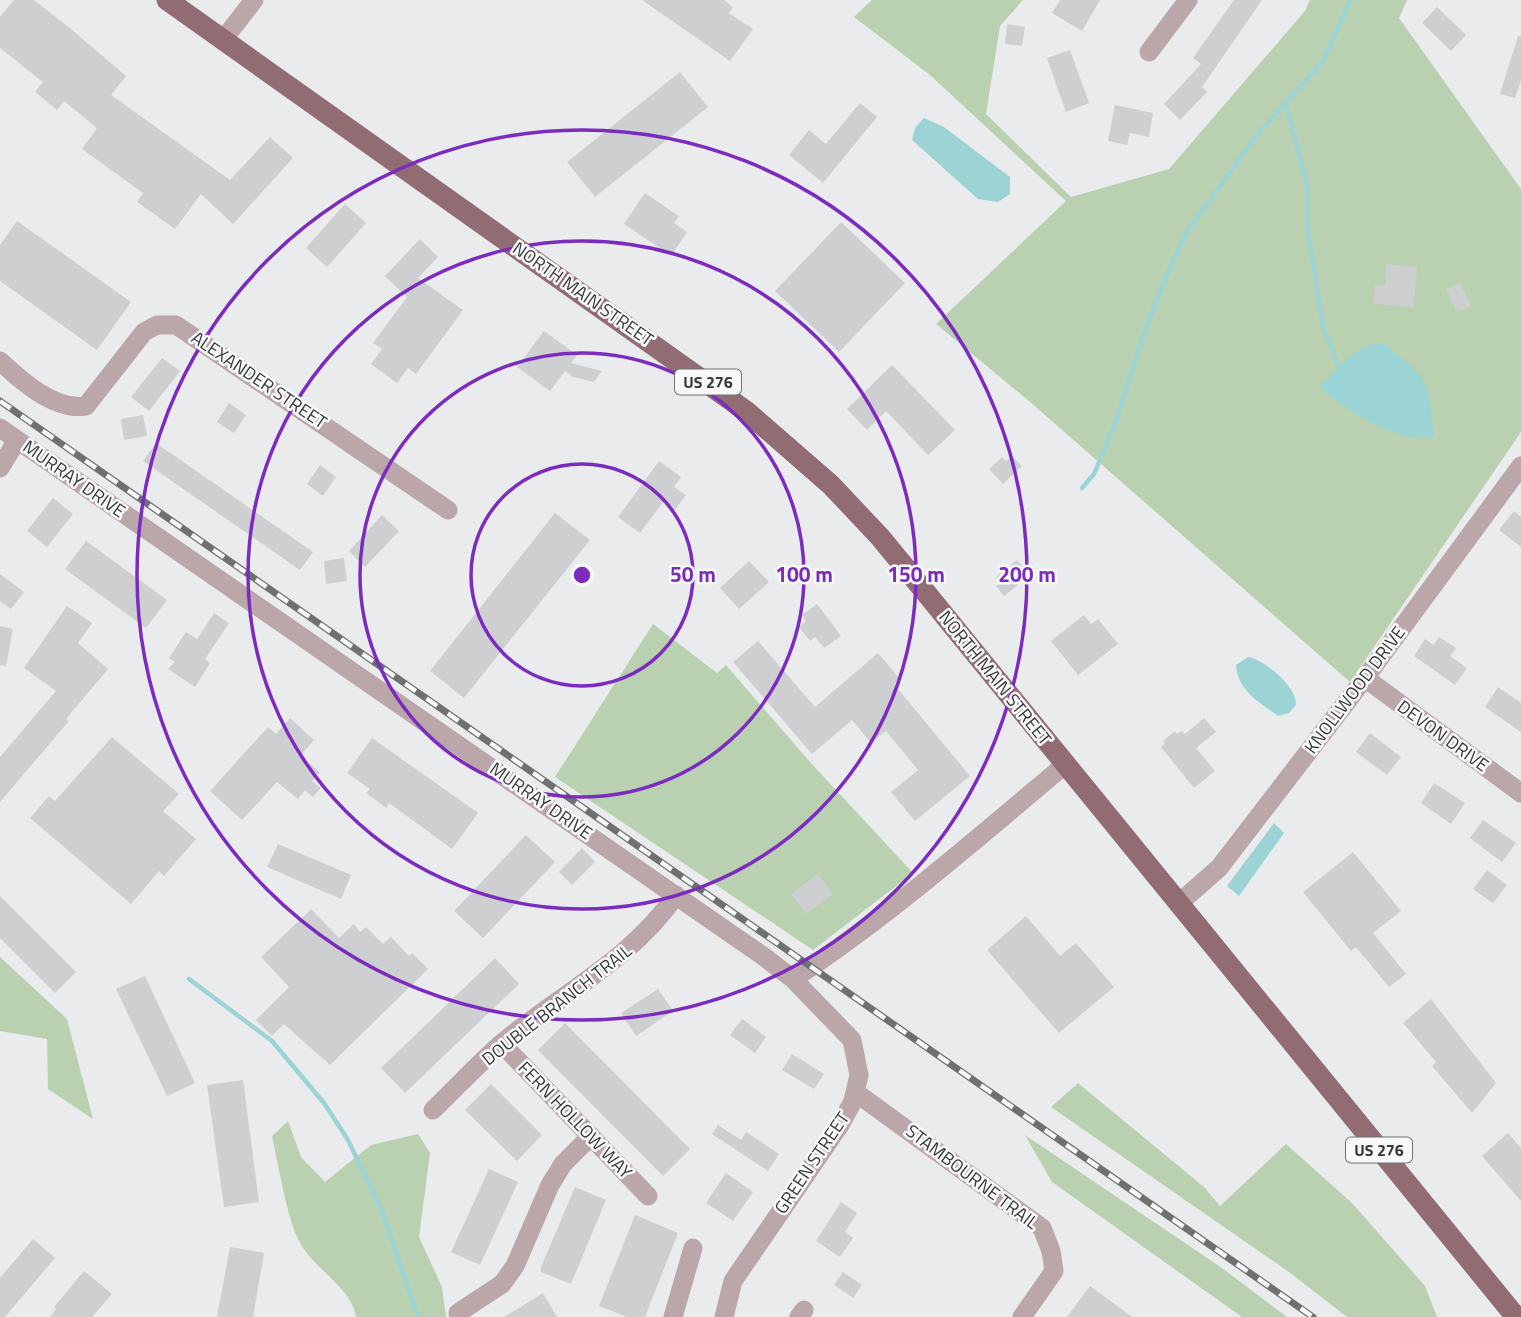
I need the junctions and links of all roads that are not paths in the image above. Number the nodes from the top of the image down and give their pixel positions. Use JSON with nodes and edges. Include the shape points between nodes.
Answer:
{"nodes":[{"id":1,"x":167,"y":0,"type":"edge"},
{"id":2,"x":254,"y":0,"type":"edge"},
{"id":3,"x":1188,"y":0,"type":"edge"},
{"id":4,"x":223,"y":40,"type":"junction"},
{"id":5,"x":1149,"y":52,"type":"dead end"},
{"id":6,"x":0,"y":361,"type":"edge"},
{"id":7,"x":0,"y":428,"type":"edge"},
{"id":8,"x":18,"y":440,"type":"junction"},
{"id":9,"x":1521,"y":467,"type":"edge"},
{"id":10,"x":0,"y":468,"type":"edge"},
{"id":11,"x":448,"y":510,"type":"dead end"},
{"id":12,"x":1365,"y":678,"type":"junction"},
{"id":13,"x":1066,"y":764,"type":"junction"},
{"id":14,"x":1521,"y":793,"type":"edge"},
{"id":15,"x":676,"y":895,"type":"junction"},
{"id":16,"x":1178,"y":904,"type":"junction"},
{"id":17,"x":793,"y":979,"type":"junction"},
{"id":18,"x":502,"y":1044,"type":"junction"},
{"id":19,"x":855,"y":1093,"type":"junction"},
{"id":20,"x":433,"y":1110,"type":"dead end"},
{"id":21,"x":591,"y":1136,"type":"junction"},
{"id":22,"x":648,"y":1196,"type":"dead end"},
{"id":23,"x":693,"y":1248,"type":"dead end"},
{"id":24,"x":458,"y":1313,"type":"dead end"},
{"id":25,"x":673,"y":1317,"type":"edge"},
{"id":26,"x":724,"y":1317,"type":"edge"},
{"id":27,"x":1022,"y":1317,"type":"edge"},
{"id":28,"x":1516,"y":1317,"type":"edge"}],
"edges":[{"from":1,"to":4,"type":"main road","name":"NORTH MAIN STREET","number":"US 276"},
{"from":2,"to":4,"type":"street"},
{"from":3,"to":5,"type":"street"},
{"from":4,"to":13,"type":"main road","name":"NORTH MAIN STREET","number":"US 276","via":[[641,334],[782,440],[880,537]]},
{"from":6,"to":11,"type":"street","name":"ALEXANDER STREET","via":[[44,396],[86,406],[144,332],[163,323],[176,325]]},
{"from":7,"to":8,"type":"street","name":"MURRAY DRIVE"},
{"from":8,"to":10,"type":"street"},
{"from":8,"to":15,"type":"street","name":"MURRAY DRIVE"},
{"from":9,"to":12,"type":"street","name":"KNOLLWOOD DRIVE"},
{"from":12,"to":14,"type":"street","name":"DEVON DRIVE"},
{"from":12,"to":16,"type":"street","name":"KNOLLWOOD DRIVE","via":[[1219,868]]},
{"from":13,"to":16,"type":"main road","name":"NORTH MAIN STREET","number":"US 276"},
{"from":13,"to":17,"type":"street","via":[[890,908]]},
{"from":15,"to":17,"type":"street","name":"MURRAY DRIVE"},
{"from":15,"to":18,"type":"street","name":"DOUBLE BRANCH TRAIL","via":[[659,921],[620,958]]},
{"from":16,"to":28,"type":"main road","name":"NORTH MAIN STREET","number":"US 276"},
{"from":17,"to":19,"type":"street","name":"GREEN STREET","via":[[852,1040],[858,1067]]},
{"from":18,"to":20,"type":"street","name":"DOUBLE BRANCH TRAIL"},
{"from":18,"to":21,"type":"street","name":"FERN HOLLOW WAY"},
{"from":19,"to":26,"type":"street","name":"GREEN STREET","via":[[840,1125],[733,1281]]},
{"from":19,"to":27,"type":"street","name":"STAMBOURNE TRAIL","via":[[1042,1228],[1054,1271]]},
{"from":21,"to":22,"type":"street","name":"FERN HOLLOW WAY"},
{"from":21,"to":24,"type":"street","via":[[563,1164],[550,1185],[515,1266],[502,1284]]},
{"from":23,"to":25,"type":"street"}]}
